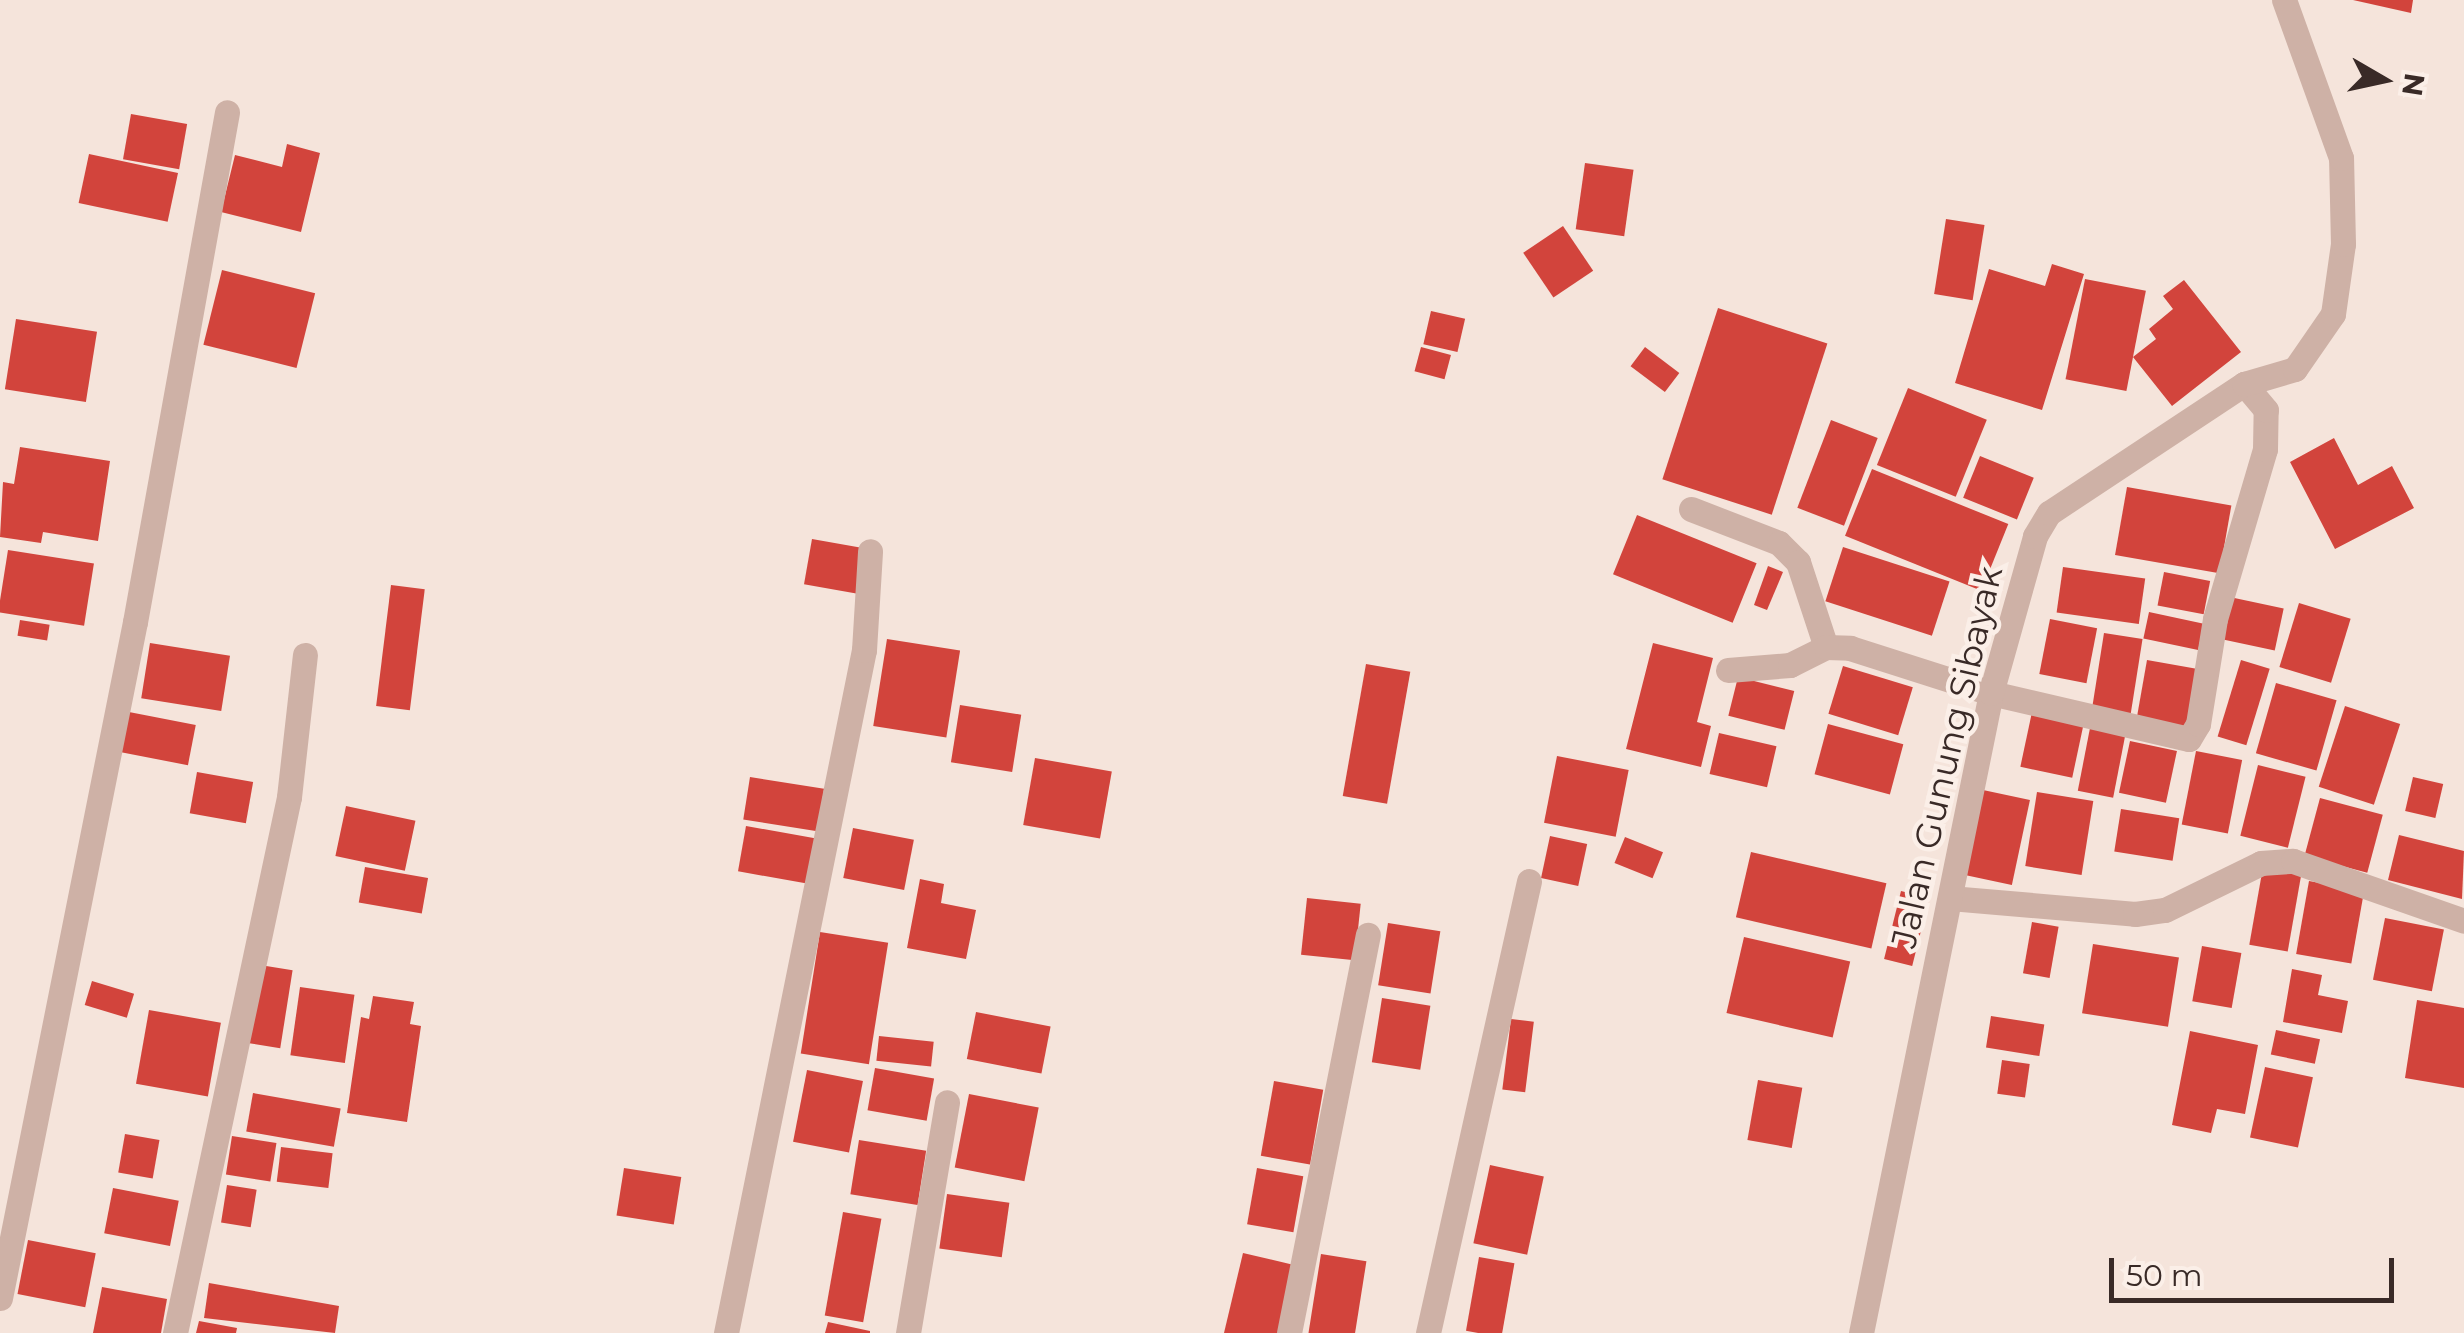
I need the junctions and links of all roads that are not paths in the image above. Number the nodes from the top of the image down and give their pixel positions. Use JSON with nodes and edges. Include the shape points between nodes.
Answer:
{"nodes":[{"id":1,"x":2284,"y":0,"type":"edge"},
{"id":2,"x":227,"y":112,"type":"dead end"},
{"id":3,"x":2244,"y":384,"type":"junction"},
{"id":4,"x":1691,"y":509,"type":"dead end"},
{"id":5,"x":870,"y":551,"type":"dead end"},
{"id":6,"x":1826,"y":647,"type":"junction"},
{"id":7,"x":306,"y":655,"type":"dead end"},
{"id":8,"x":1728,"y":670,"type":"dead end"},
{"id":9,"x":1990,"y":693,"type":"junction"},
{"id":10,"x":1529,"y":880,"type":"dead end"},
{"id":11,"x":1950,"y":898,"type":"junction"},
{"id":12,"x":2464,"y":921,"type":"edge"},
{"id":13,"x":1368,"y":935,"type":"dead end"},
{"id":14,"x":946,"y":1102,"type":"dead end"},
{"id":15,"x":0,"y":1298,"type":"edge"},
{"id":16,"x":175,"y":1333,"type":"edge"},
{"id":17,"x":726,"y":1333,"type":"edge"},
{"id":18,"x":908,"y":1333,"type":"edge"},
{"id":19,"x":1289,"y":1333,"type":"edge"},
{"id":20,"x":1428,"y":1333,"type":"edge"},
{"id":21,"x":1861,"y":1333,"type":"edge"}],
"edges":[{"from":1,"to":3,"type":"street","name":"Jalan Gunung Sibayak","via":[[2342,158],[2343,244],[2333,314],[2317,343],[2296,368]]},
{"from":2,"to":15,"type":"street"},
{"from":3,"to":9,"type":"street","name":"Jalan Gunung Sibayak","via":[[2049,513],[2021,575]]},
{"from":3,"to":9,"type":"street","via":[[2266,410],[2265,449],[2215,619],[2195,733],[2174,739]]},
{"from":4,"to":6,"type":"street","via":[[1789,553],[1808,585]]},
{"from":5,"to":17,"type":"street","via":[[864,650]]},
{"from":6,"to":8,"type":"street","via":[[1790,665]]},
{"from":6,"to":9,"type":"street","via":[[1850,648]]},
{"from":7,"to":16,"type":"street","via":[[289,798]]},
{"from":9,"to":11,"type":"street","name":"Jalan Gunung Sibayak"},
{"from":10,"to":20,"type":"street"},
{"from":11,"to":12,"type":"street","via":[[2135,914],[2165,910],[2260,864],[2293,862]]},
{"from":11,"to":21,"type":"street","name":"Jalan Gunung Sibayak"},
{"from":13,"to":19,"type":"street"},
{"from":14,"to":18,"type":"street"}]}
